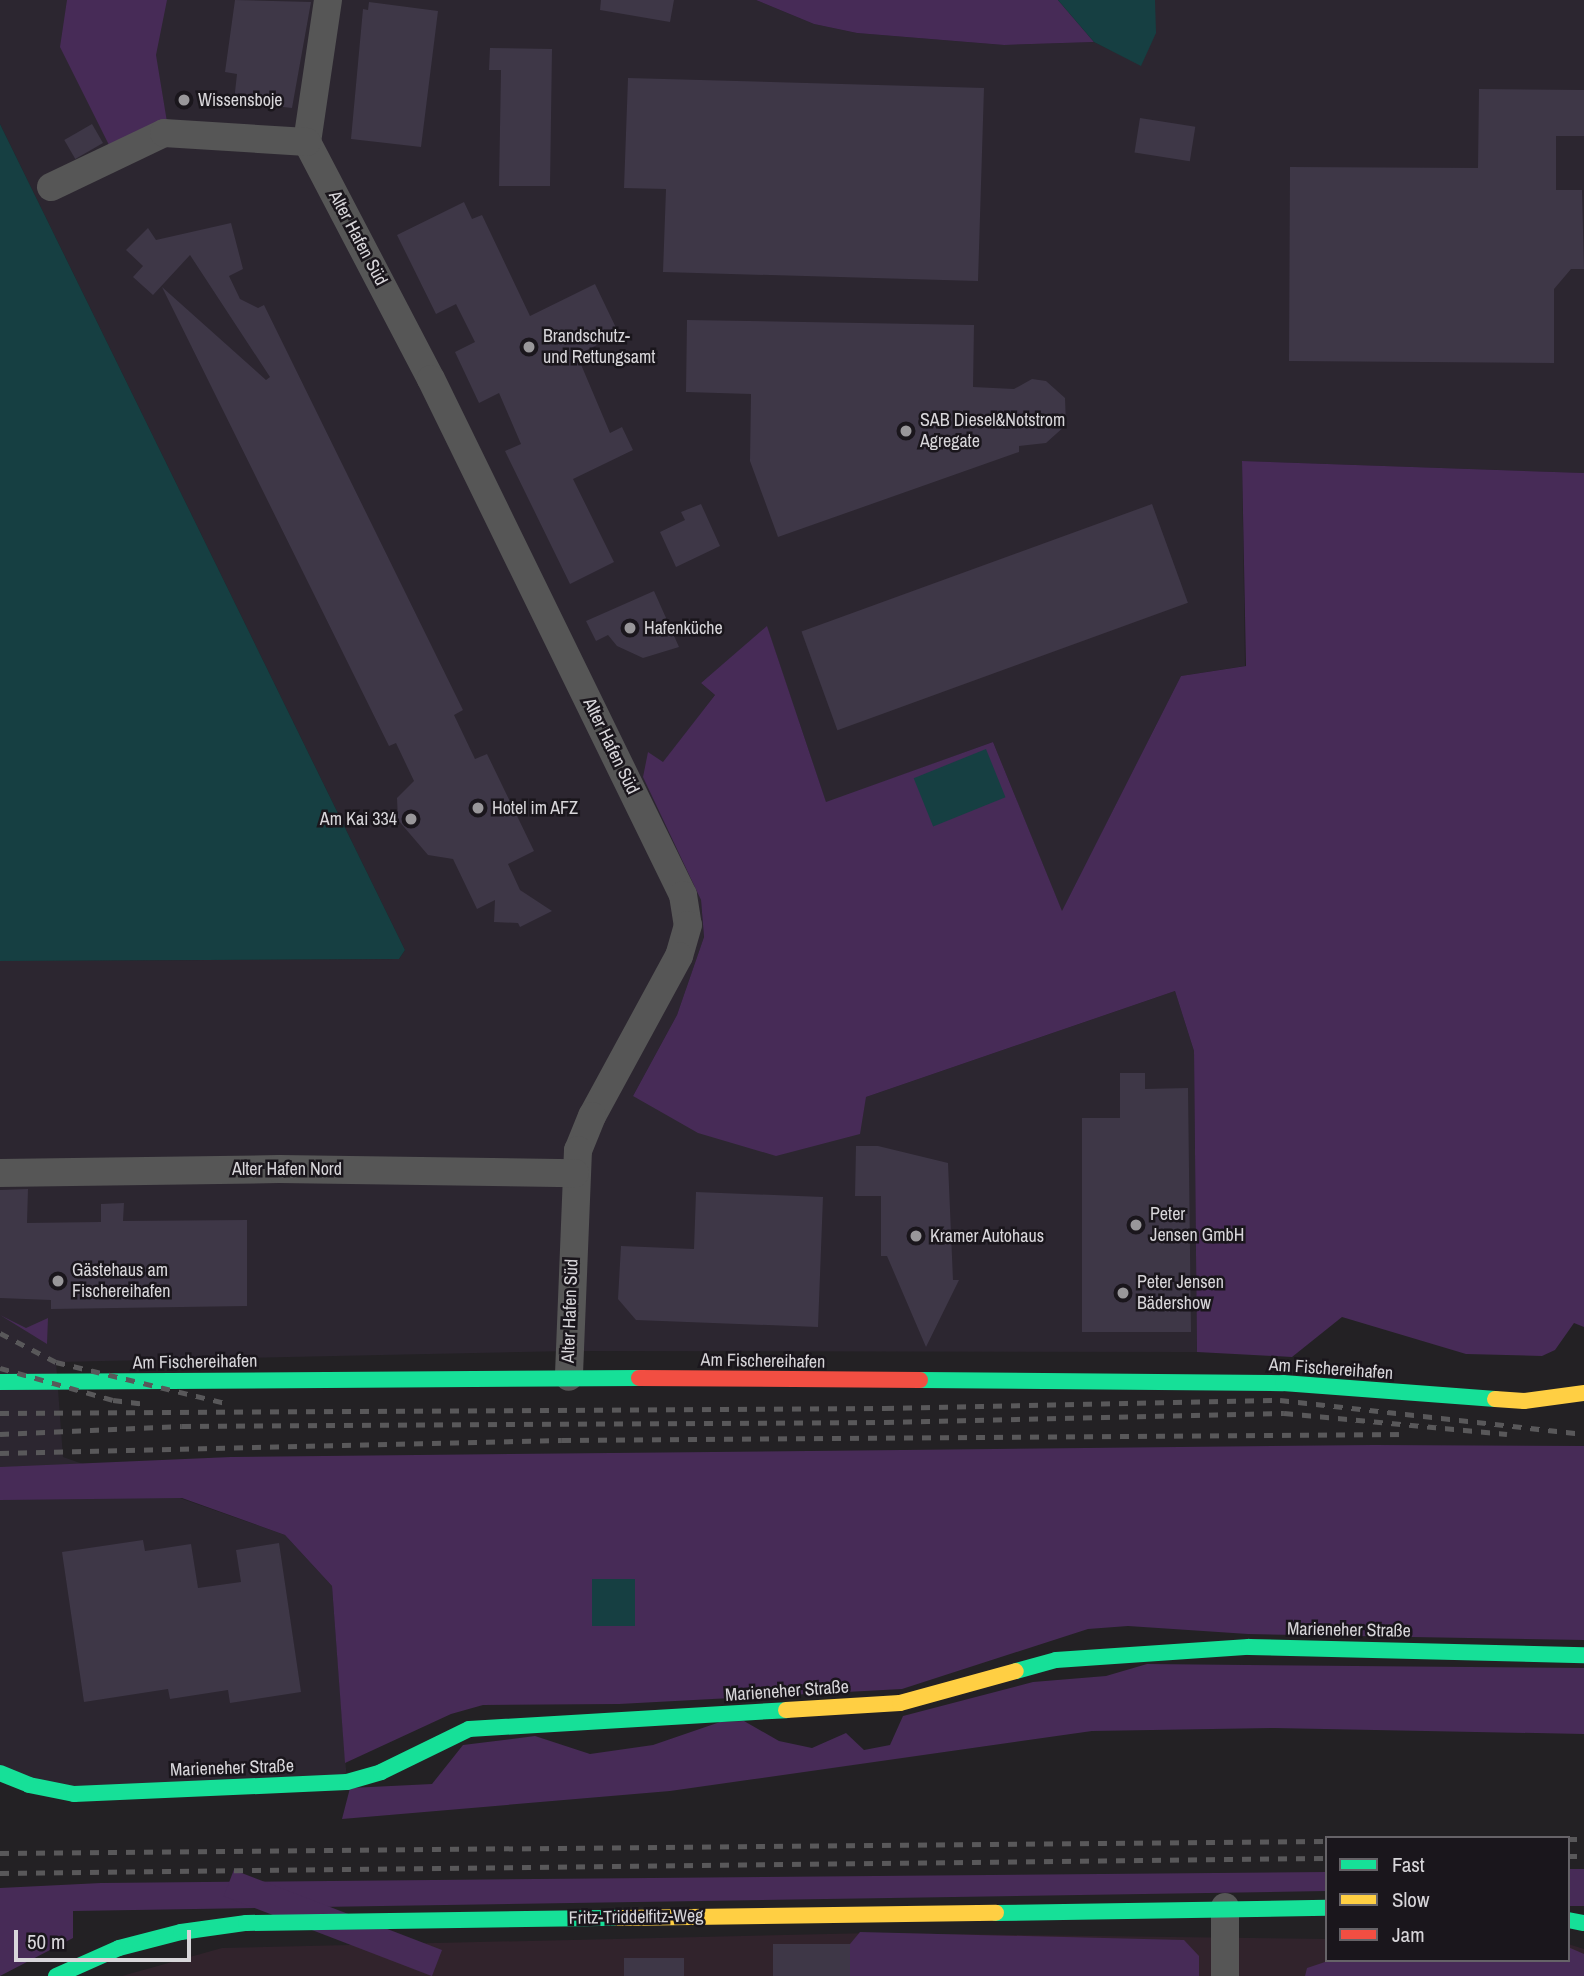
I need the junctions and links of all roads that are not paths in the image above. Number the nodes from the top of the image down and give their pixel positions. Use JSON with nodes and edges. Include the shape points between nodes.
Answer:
{"nodes":[{"id":1,"x":328,"y":0,"type":"edge"},
{"id":2,"x":307,"y":142,"type":"junction"},
{"id":3,"x":51,"y":187,"type":"dead end"},
{"id":4,"x":0,"y":1173,"type":"edge"},
{"id":5,"x":575,"y":1173,"type":"junction"},
{"id":6,"x":569,"y":1377,"type":"junction"},
{"id":7,"x":0,"y":1382,"type":"edge"},
{"id":8,"x":1584,"y":1393,"type":"edge"},
{"id":9,"x":1584,"y":1655,"type":"edge"},
{"id":10,"x":0,"y":1773,"type":"edge"},
{"id":11,"x":1225,"y":1907,"type":"junction"},
{"id":12,"x":1325,"y":1908,"type":"edge"},
{"id":13,"x":56,"y":1976,"type":"edge"},
{"id":14,"x":1225,"y":1976,"type":"edge"}],
"edges":[{"from":1,"to":2,"type":"street"},
{"from":2,"to":3,"type":"street","via":[[164,133]]},
{"from":2,"to":5,"type":"street","name":"Alter Hafen Süd","via":[[431,379],[684,895],[688,925],[679,956],[592,1116]]},
{"from":4,"to":5,"type":"street","name":"Alter Hafen Nord","via":[[279,1169]]},
{"from":5,"to":6,"type":"street","name":"Alter Hafen Süd"},
{"from":6,"to":7,"type":"street","name":"Am Fischereihafen"},
{"from":6,"to":8,"type":"street","name":"Am Fischereihafen","via":[[1283,1383],[1524,1401]]},
{"from":9,"to":10,"type":"street","name":"Marieneher Straße","via":[[1248,1647],[1116,1654],[1056,1660],[900,1703],[470,1729],[381,1772],[346,1782],[74,1794],[29,1785]]},
{"from":11,"to":12,"type":"street","name":"Fritz-Triddelfitz-Weg"},
{"from":11,"to":13,"type":"street","name":"Fritz-Triddelfitz-Weg","via":[[246,1923],[181,1932],[119,1948]]},
{"from":11,"to":14,"type":"street"}]}
